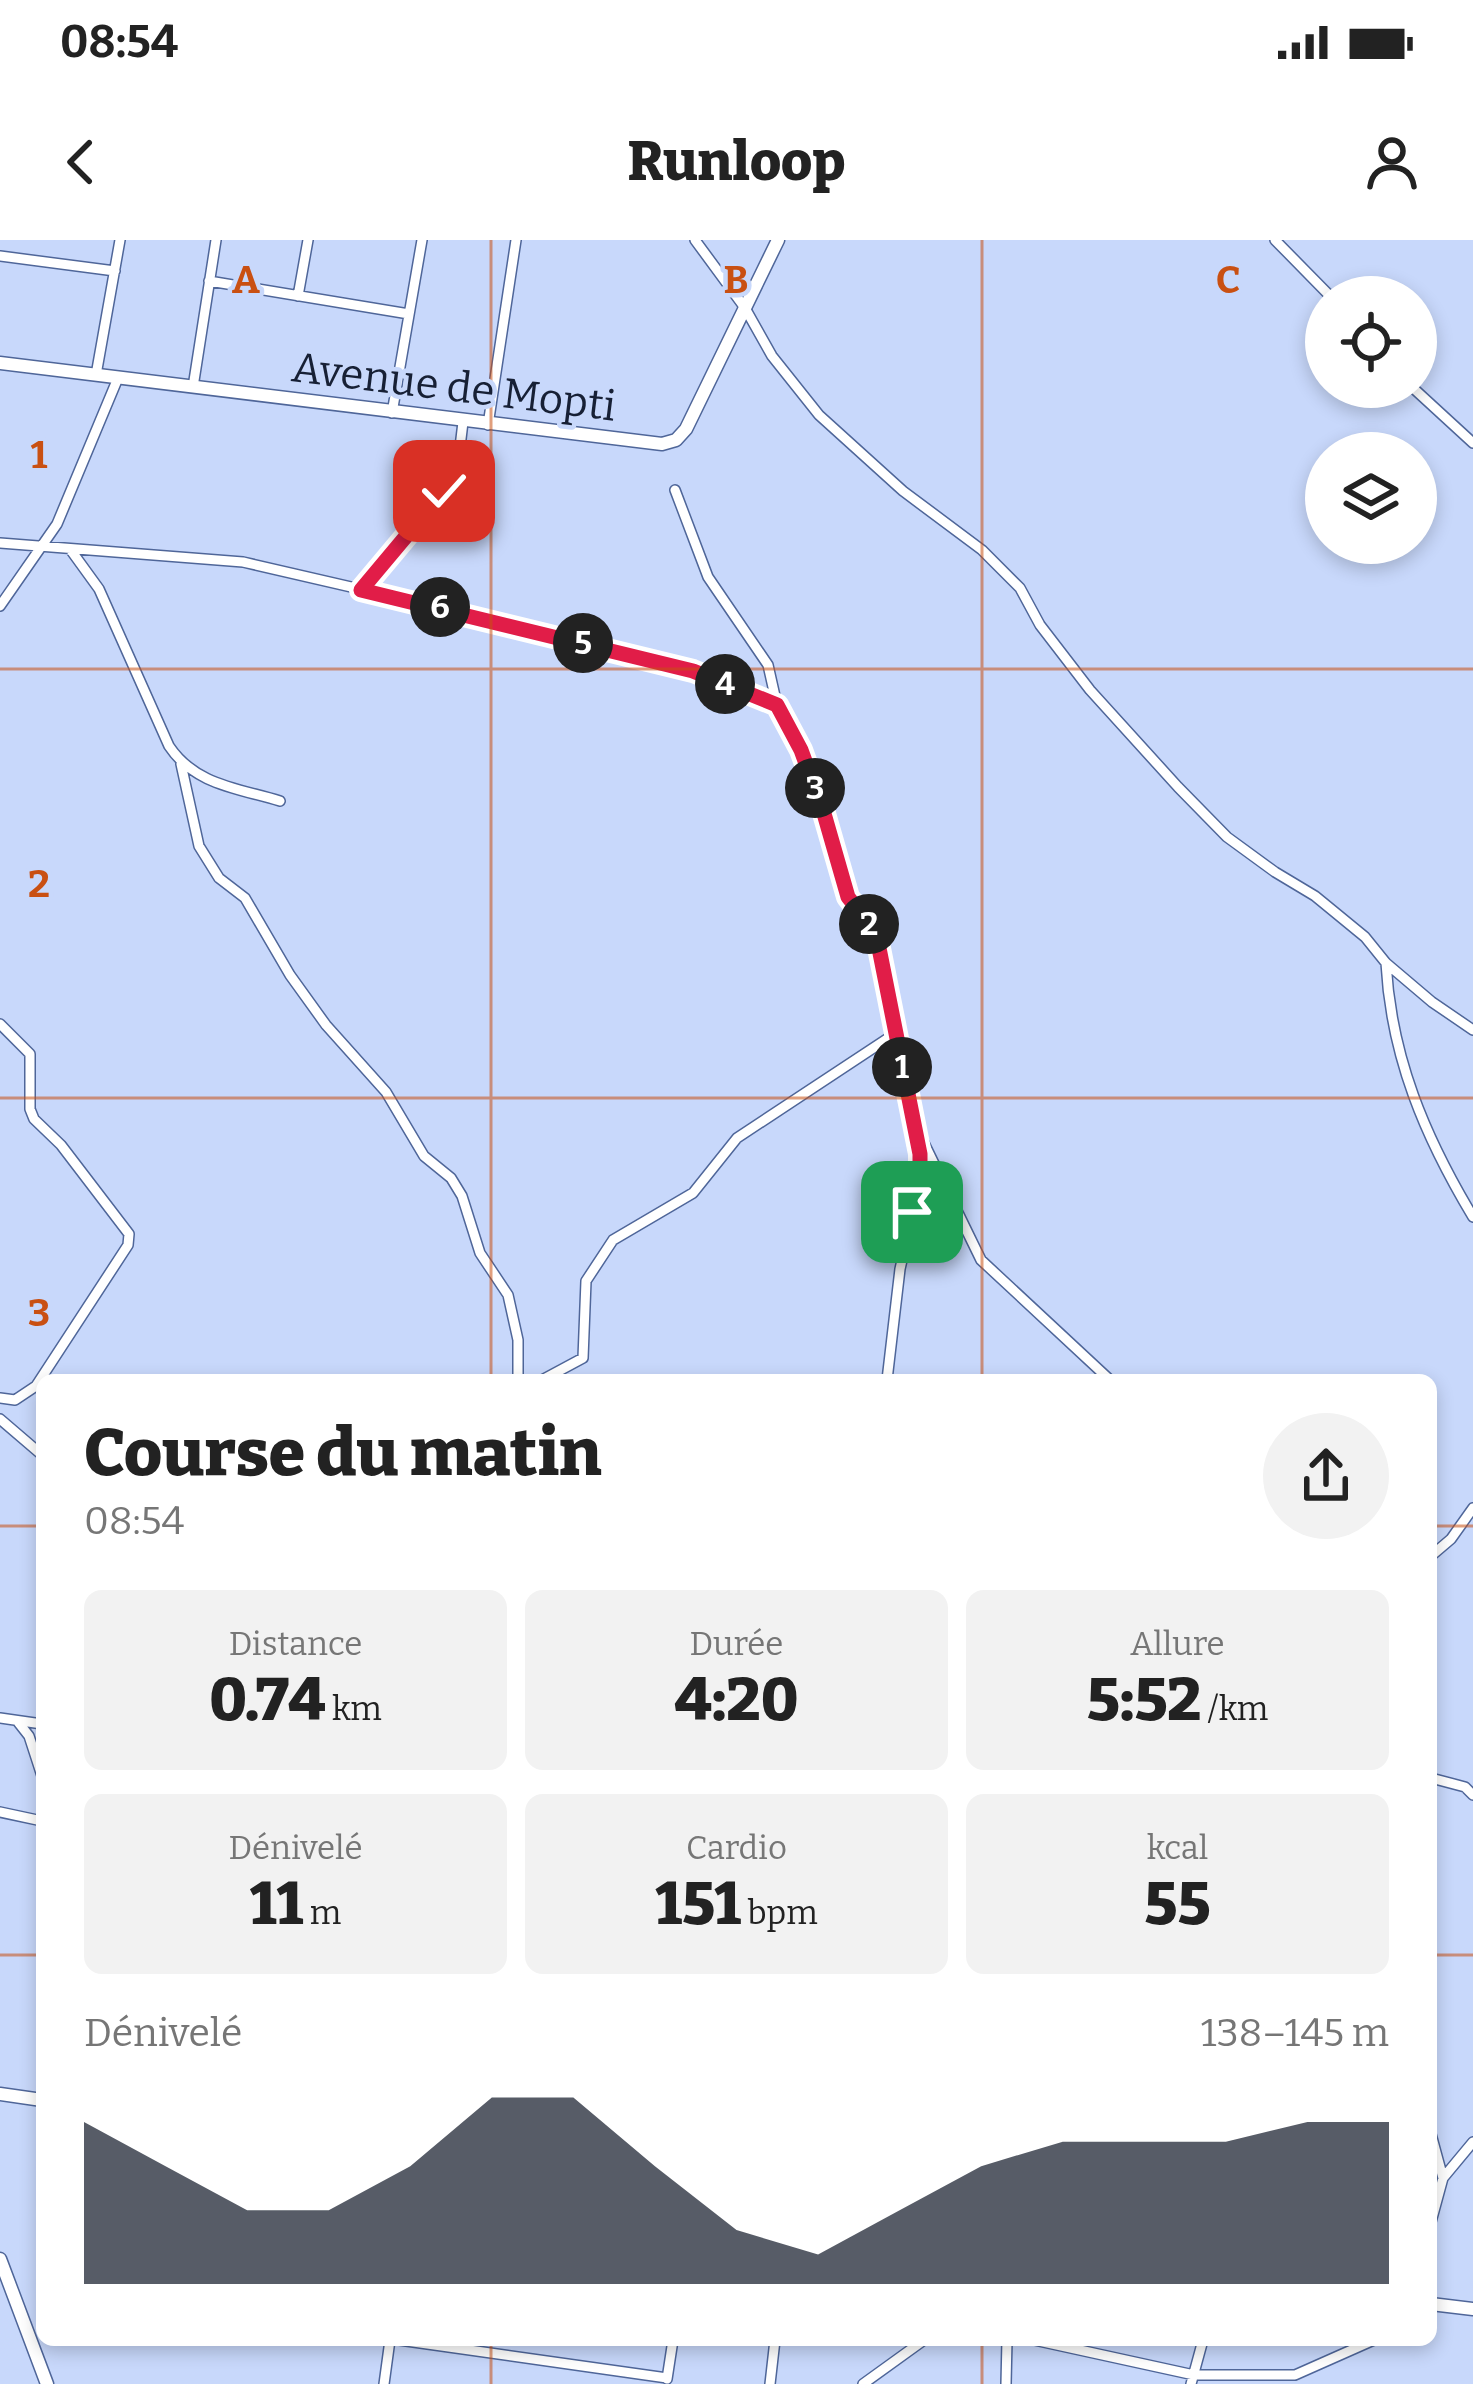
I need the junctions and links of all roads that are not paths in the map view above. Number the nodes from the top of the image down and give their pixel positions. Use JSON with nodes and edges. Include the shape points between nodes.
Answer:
{"nodes":[{"id":1,"x":120,"y":240,"type":"edge"},
{"id":2,"x":216,"y":240,"type":"edge"},
{"id":3,"x":308,"y":240,"type":"edge"},
{"id":4,"x":422,"y":240,"type":"edge"},
{"id":5,"x":516,"y":240,"type":"edge"},
{"id":6,"x":695,"y":240,"type":"edge"},
{"id":7,"x":778,"y":240,"type":"edge"},
{"id":8,"x":1275,"y":240,"type":"edge"},
{"id":9,"x":0,"y":256,"type":"edge"},
{"id":10,"x":115,"y":271,"type":"junction"},
{"id":11,"x":1310,"y":276,"type":"edge"},
{"id":12,"x":209,"y":281,"type":"junction"},
{"id":13,"x":298,"y":296,"type":"junction"},
{"id":14,"x":745,"y":308,"type":"junction"},
{"id":15,"x":409,"y":314,"type":"junction"},
{"id":16,"x":0,"y":363,"type":"edge"},
{"id":17,"x":97,"y":375,"type":"junction"},
{"id":18,"x":118,"y":378,"type":"junction"},
{"id":19,"x":193,"y":387,"type":"junction"},
{"id":20,"x":1435,"y":408,"type":"edge"},
{"id":21,"x":392,"y":413,"type":"junction"},
{"id":22,"x":463,"y":422,"type":"junction"},
{"id":23,"x":488,"y":425,"type":"junction"},
{"id":24,"x":1473,"y":443,"type":"edge"},
{"id":25,"x":675,"y":490,"type":"dead end"},
{"id":26,"x":0,"y":543,"type":"edge"},
{"id":27,"x":40,"y":548,"type":"junction"},
{"id":28,"x":70,"y":549,"type":"junction"},
{"id":29,"x":361,"y":590,"type":"junction"},
{"id":30,"x":0,"y":607,"type":"edge"},
{"id":31,"x":777,"y":705,"type":"junction"},
{"id":32,"x":181,"y":764,"type":"junction"},
{"id":33,"x":280,"y":801,"type":"dead end"},
{"id":34,"x":1386,"y":963,"type":"junction"},
{"id":35,"x":0,"y":1024,"type":"edge"},
{"id":36,"x":1473,"y":1030,"type":"edge"},
{"id":37,"x":896,"y":1033,"type":"junction"},
{"id":38,"x":915,"y":1124,"type":"junction"},
{"id":39,"x":1473,"y":1217,"type":"edge"},
{"id":40,"x":43,"y":1374,"type":"edge"},
{"id":41,"x":518,"y":1374,"type":"edge"},
{"id":42,"x":553,"y":1374,"type":"edge"},
{"id":43,"x":888,"y":1374,"type":"edge"},
{"id":44,"x":1104,"y":1374,"type":"edge"},
{"id":45,"x":36,"y":1384,"type":"edge"},
{"id":46,"x":0,"y":1398,"type":"edge"},
{"id":47,"x":0,"y":1419,"type":"edge"},
{"id":48,"x":36,"y":1450,"type":"edge"},
{"id":49,"x":1473,"y":1508,"type":"edge"},
{"id":50,"x":1437,"y":1551,"type":"edge"},
{"id":51,"x":0,"y":1718,"type":"edge"},
{"id":52,"x":18,"y":1721,"type":"junction"},
{"id":53,"x":36,"y":1723,"type":"edge"},
{"id":54,"x":36,"y":1759,"type":"edge"},
{"id":55,"x":1437,"y":1780,"type":"edge"},
{"id":56,"x":1473,"y":1795,"type":"edge"},
{"id":57,"x":0,"y":1812,"type":"edge"},
{"id":58,"x":36,"y":1820,"type":"edge"},
{"id":59,"x":0,"y":2094,"type":"edge"},
{"id":60,"x":36,"y":2099,"type":"edge"},
{"id":61,"x":1473,"y":2142,"type":"edge"},
{"id":62,"x":1437,"y":2156,"type":"edge"},
{"id":63,"x":1443,"y":2178,"type":"junction"},
{"id":64,"x":1437,"y":2200,"type":"edge"},
{"id":65,"x":0,"y":2259,"type":"edge"},
{"id":66,"x":1437,"y":2305,"type":"edge"},
{"id":67,"x":1473,"y":2309,"type":"edge"},
{"id":68,"x":394,"y":2346,"type":"edge"},
{"id":69,"x":434,"y":2346,"type":"edge"},
{"id":70,"x":672,"y":2346,"type":"edge"},
{"id":71,"x":775,"y":2346,"type":"edge"},
{"id":72,"x":916,"y":2346,"type":"edge"},
{"id":73,"x":1007,"y":2346,"type":"edge"},
{"id":74,"x":1058,"y":2346,"type":"edge"},
{"id":75,"x":1201,"y":2346,"type":"edge"},
{"id":76,"x":1360,"y":2346,"type":"edge"},
{"id":77,"x":1192,"y":2379,"type":"edge"},
{"id":78,"x":665,"y":2382,"type":"edge"},
{"id":79,"x":46,"y":2384,"type":"edge"},
{"id":80,"x":384,"y":2384,"type":"edge"},
{"id":81,"x":770,"y":2384,"type":"edge"},
{"id":82,"x":863,"y":2384,"type":"edge"},
{"id":83,"x":1006,"y":2384,"type":"edge"}],
"edges":[{"from":1,"to":10,"type":"street"},
{"from":2,"to":12,"type":"street"},
{"from":3,"to":13,"type":"street"},
{"from":4,"to":15,"type":"street"},
{"from":5,"to":23,"type":"street"},
{"from":6,"to":14,"type":"street"},
{"from":7,"to":14,"type":"street","name":"Avenue de Mopti"},
{"from":8,"to":11,"type":"street"},
{"from":9,"to":10,"type":"street"},
{"from":10,"to":17,"type":"street"},
{"from":12,"to":13,"type":"street"},
{"from":12,"to":19,"type":"street"},
{"from":13,"to":15,"type":"street"},
{"from":14,"to":23,"type":"street","name":"Avenue de Mopti","via":[[676,440]]},
{"from":14,"to":34,"type":"street","via":[[819,415],[1020,588],[1090,690],[1178,788],[1227,837],[1350,923]]},
{"from":15,"to":21,"type":"street"},
{"from":16,"to":17,"type":"street","name":"Avenue de Mopti"},
{"from":17,"to":18,"type":"street","name":"Avenue de Mopti"},
{"from":18,"to":19,"type":"street","name":"Avenue de Mopti"},
{"from":18,"to":27,"type":"street"},
{"from":19,"to":21,"type":"street","name":"Avenue de Mopti"},
{"from":20,"to":24,"type":"street"},
{"from":21,"to":22,"type":"street","name":"Avenue de Mopti"},
{"from":22,"to":23,"type":"street","name":"Avenue de Mopti"},
{"from":22,"to":29,"type":"street","via":[[458,464],[444,491]]},
{"from":25,"to":31,"type":"street","via":[[709,577],[768,665]]},
{"from":26,"to":27,"type":"street"},
{"from":27,"to":28,"type":"street"},
{"from":27,"to":30,"type":"street"},
{"from":28,"to":29,"type":"street","via":[[243,562]]},
{"from":28,"to":32,"type":"street","via":[[99,589]]},
{"from":29,"to":31,"type":"street","via":[[693,671]]},
{"from":31,"to":37,"type":"street","via":[[801,750],[848,897],[876,933]]},
{"from":32,"to":33,"type":"street"},
{"from":32,"to":41,"type":"street","via":[[199,846],[219,878],[245,898],[299,988],[462,1196],[480,1253],[508,1295]]},
{"from":34,"to":36,"type":"street"},
{"from":34,"to":39,"type":"street","via":[[1394,1037],[1413,1100]]},
{"from":35,"to":40,"type":"street","via":[[30,1054],[34,1118],[129,1234]]},
{"from":37,"to":38,"type":"street"},
{"from":37,"to":42,"type":"street","via":[[737,1138],[693,1193],[614,1240],[586,1281],[583,1358]]},
{"from":38,"to":43,"type":"street","via":[[920,1181]]},
{"from":38,"to":44,"type":"street","via":[[981,1260]]},
{"from":45,"to":46,"type":"street","via":[[15,1400]]},
{"from":47,"to":48,"type":"street"},
{"from":49,"to":50,"type":"street"},
{"from":51,"to":52,"type":"street"},
{"from":52,"to":53,"type":"street"},
{"from":52,"to":54,"type":"street"},
{"from":55,"to":56,"type":"street"},
{"from":57,"to":58,"type":"street"},
{"from":59,"to":60,"type":"street"},
{"from":61,"to":63,"type":"street"},
{"from":62,"to":63,"type":"street"},
{"from":63,"to":64,"type":"street"},
{"from":65,"to":79,"type":"street"},
{"from":66,"to":67,"type":"street"},
{"from":68,"to":80,"type":"street"},
{"from":69,"to":78,"type":"street"},
{"from":70,"to":78,"type":"street"},
{"from":71,"to":81,"type":"street"},
{"from":72,"to":82,"type":"street"},
{"from":73,"to":83,"type":"street"},
{"from":74,"to":77,"type":"street"},
{"from":75,"to":77,"type":"street"},
{"from":76,"to":77,"type":"street","via":[[1295,2374]]}]}
